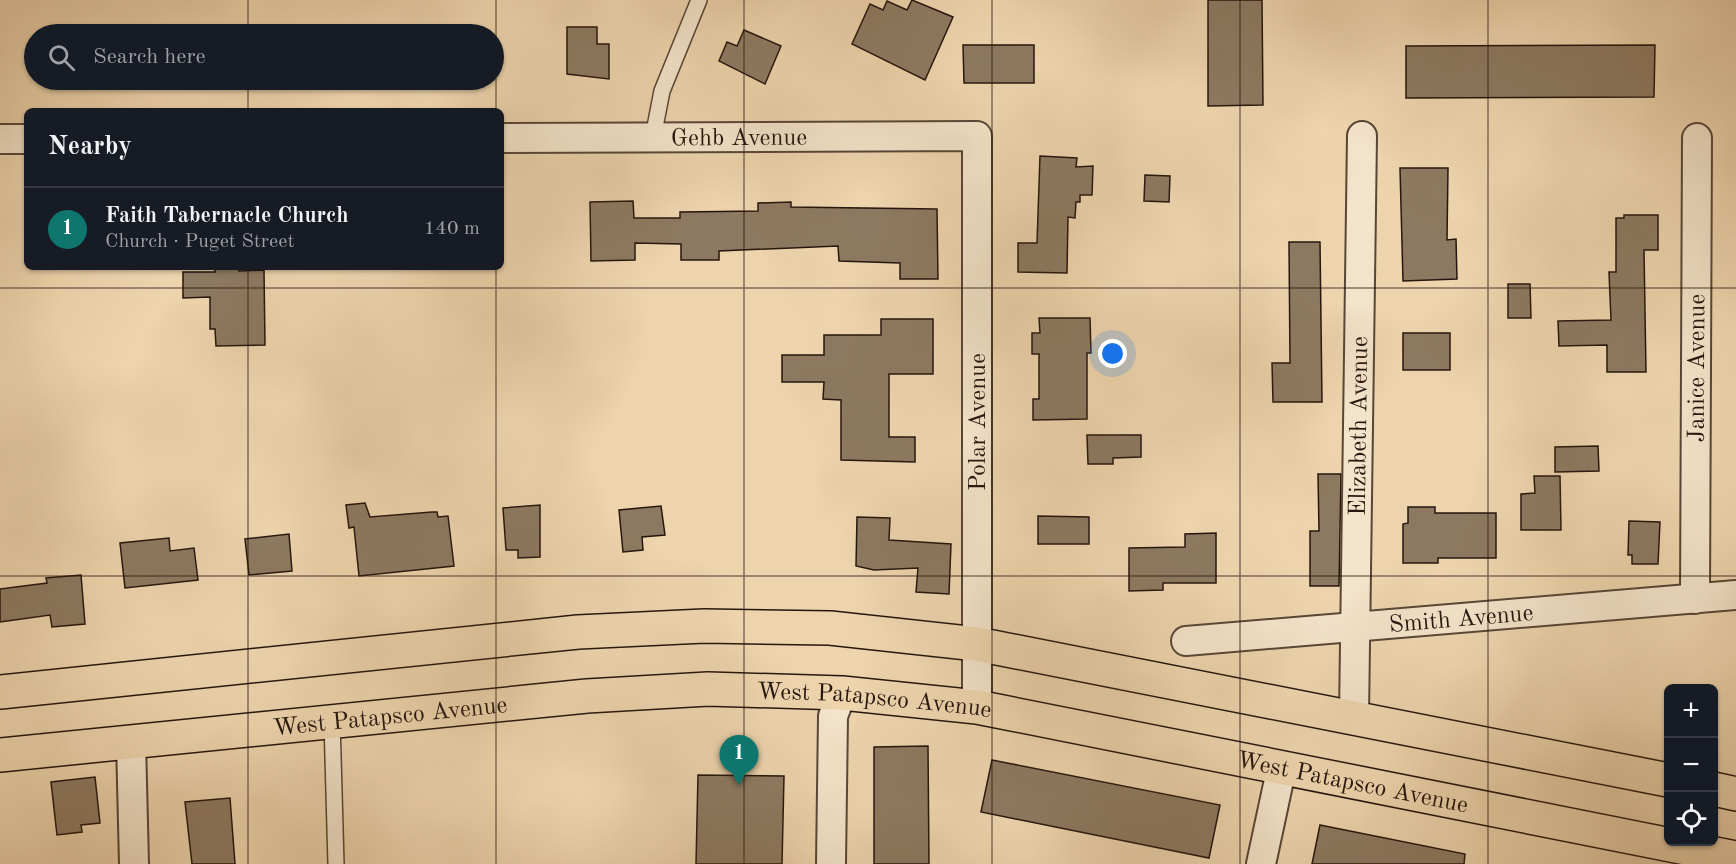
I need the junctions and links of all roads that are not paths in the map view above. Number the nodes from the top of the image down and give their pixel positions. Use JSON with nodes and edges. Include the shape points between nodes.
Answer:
{"nodes":[{"id":1,"x":699,"y":0,"type":"edge"},
{"id":2,"x":977,"y":136,"type":"joint"},
{"id":3,"x":1362,"y":136,"type":"dead end"},
{"id":4,"x":653,"y":137,"type":"junction"},
{"id":5,"x":504,"y":138,"type":"edge"},
{"id":6,"x":1697,"y":138,"type":"dead end"},
{"id":7,"x":0,"y":139,"type":"edge"},
{"id":8,"x":24,"y":139,"type":"edge"},
{"id":9,"x":1736,"y":595,"type":"edge"},
{"id":10,"x":1695,"y":599,"type":"junction"},
{"id":11,"x":1355,"y":626,"type":"junction"},
{"id":12,"x":1186,"y":641,"type":"dead end"},
{"id":13,"x":977,"y":644,"type":"junction"},
{"id":14,"x":0,"y":692,"type":"edge"},
{"id":15,"x":842,"y":693,"type":"junction"},
{"id":16,"x":977,"y":707,"type":"junction"},
{"id":17,"x":1354,"y":717,"type":"junction"},
{"id":18,"x":332,"y":721,"type":"junction"},
{"id":19,"x":131,"y":742,"type":"junction"},
{"id":20,"x":0,"y":755,"type":"edge"},
{"id":21,"x":1282,"y":766,"type":"junction"},
{"id":22,"x":1664,"y":779,"type":"edge"},
{"id":23,"x":1718,"y":790,"type":"edge"},
{"id":24,"x":1736,"y":794,"type":"edge"},
{"id":25,"x":1695,"y":856,"type":"edge"},
{"id":26,"x":1736,"y":858,"type":"edge"},
{"id":27,"x":134,"y":864,"type":"edge"},
{"id":28,"x":336,"y":864,"type":"edge"},
{"id":29,"x":831,"y":864,"type":"edge"},
{"id":30,"x":1260,"y":864,"type":"edge"}],
"edges":[{"from":1,"to":4,"type":"lane","via":[[662,92]]},
{"from":2,"to":4,"type":"street","name":"Gehb Avenue"},
{"from":2,"to":13,"type":"street","name":"Polar Avenue"},
{"from":3,"to":11,"type":"street","name":"Elizabeth Avenue"},
{"from":4,"to":5,"type":"street","name":"Gehb Avenue"},
{"from":6,"to":10,"type":"street","name":"Janice Avenue"},
{"from":7,"to":8,"type":"street"},
{"from":9,"to":10,"type":"street","name":"Smith Avenue"},
{"from":10,"to":11,"type":"street","name":"Smith Avenue"},
{"from":11,"to":12,"type":"street","name":"Smith Avenue"},
{"from":11,"to":17,"type":"street","name":"Elizabeth Avenue"},
{"from":13,"to":14,"type":"main road","via":[[831,628],[635,629]]},
{"from":13,"to":16,"type":"street","name":"Polar Avenue"},
{"from":13,"to":17,"type":"main road"},
{"from":15,"to":16,"type":"main road","name":"West Patapsco Avenue"},
{"from":15,"to":18,"type":"main road","name":"West Patapsco Avenue","via":[[697,689]]},
{"from":15,"to":29,"type":"street","via":[[833,716]]},
{"from":16,"to":21,"type":"main road","name":"West Patapsco Avenue"},
{"from":17,"to":22,"type":"main road"},
{"from":18,"to":19,"type":"main road","name":"West Patapsco Avenue"},
{"from":18,"to":28,"type":"lane"},
{"from":19,"to":20,"type":"main road","name":"West Patapsco Avenue"},
{"from":19,"to":27,"type":"street"},
{"from":21,"to":25,"type":"main road","name":"West Patapsco Avenue"},
{"from":21,"to":30,"type":"street"},
{"from":23,"to":24,"type":"main road"},
{"from":25,"to":26,"type":"main road","name":"West Patapsco Avenue"}]}
